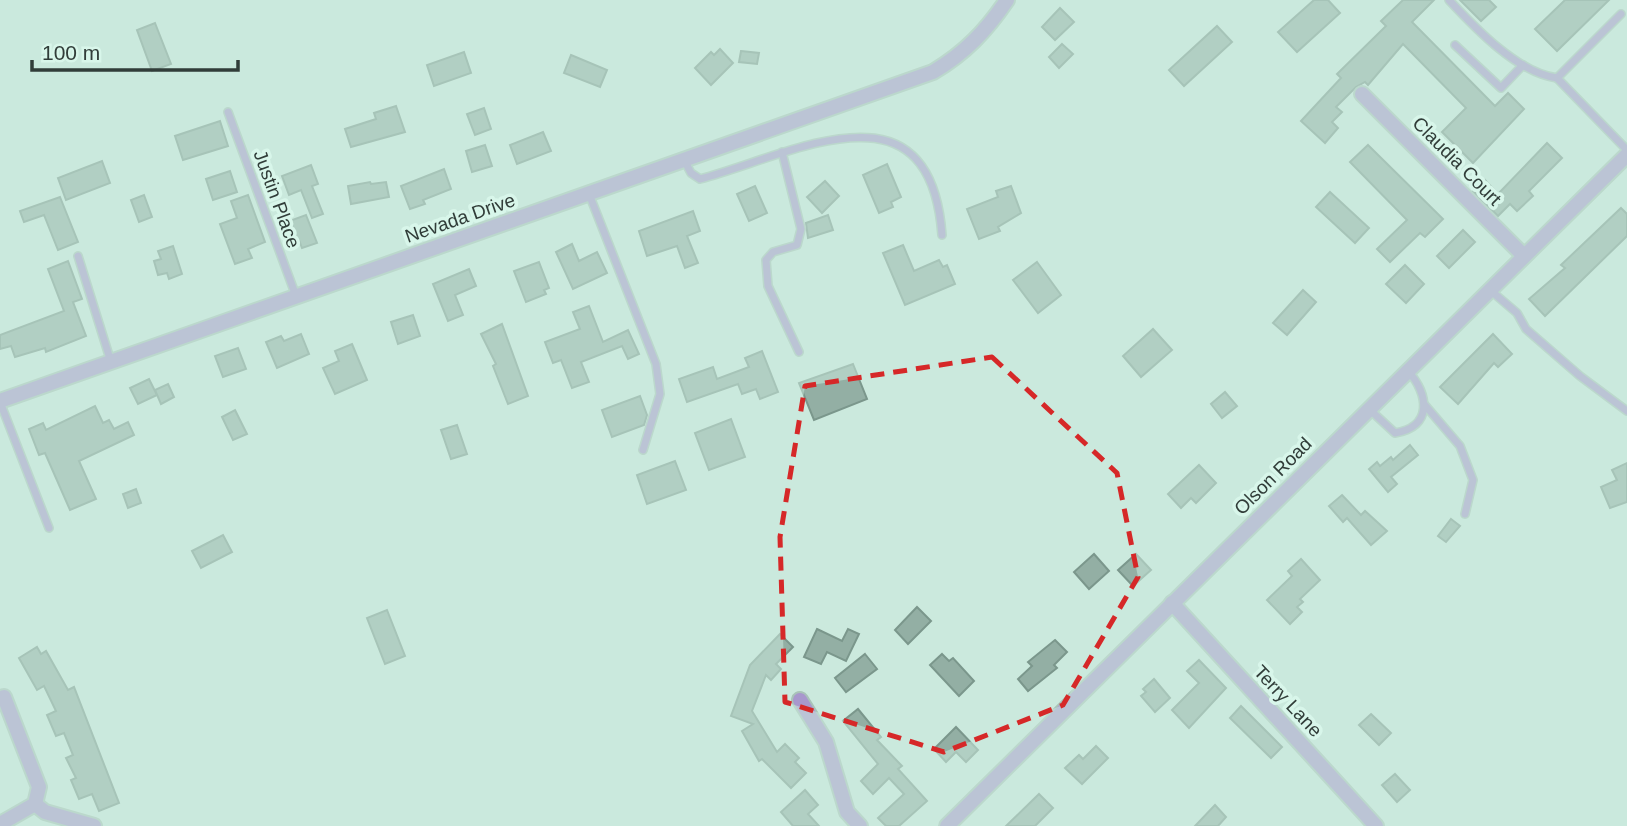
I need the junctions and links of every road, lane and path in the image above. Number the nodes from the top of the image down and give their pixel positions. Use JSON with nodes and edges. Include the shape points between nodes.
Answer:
{"nodes":[{"id":1,"x":1007,"y":0,"type":"edge"},
{"id":2,"x":1449,"y":0,"type":"edge"},
{"id":3,"x":1621,"y":14,"type":"dead end"},
{"id":4,"x":1455,"y":45,"type":"dead end"},
{"id":5,"x":1523,"y":65,"type":"junction"},
{"id":6,"x":1557,"y":78,"type":"junction"},
{"id":7,"x":1362,"y":94,"type":"dead end"},
{"id":8,"x":228,"y":112,"type":"dead end"},
{"id":9,"x":782,"y":152,"type":"junction"},
{"id":10,"x":1627,"y":152,"type":"edge"},
{"id":11,"x":684,"y":160,"type":"junction"},
{"id":12,"x":589,"y":193,"type":"junction"},
{"id":13,"x":942,"y":235,"type":"dead end"},
{"id":14,"x":78,"y":256,"type":"dead end"},
{"id":15,"x":1524,"y":256,"type":"junction"},
{"id":16,"x":1490,"y":290,"type":"junction"},
{"id":17,"x":296,"y":296,"type":"junction"},
{"id":18,"x":799,"y":352,"type":"dead end"},
{"id":19,"x":110,"y":362,"type":"junction"},
{"id":20,"x":1408,"y":371,"type":"junction"},
{"id":21,"x":0,"y":401,"type":"edge"},
{"id":22,"x":1424,"y":404,"type":"junction"},
{"id":23,"x":1369,"y":409,"type":"junction"},
{"id":24,"x":1627,"y":411,"type":"edge"},
{"id":25,"x":643,"y":450,"type":"dead end"},
{"id":26,"x":1465,"y":514,"type":"dead end"},
{"id":27,"x":49,"y":528,"type":"dead end"},
{"id":28,"x":1172,"y":603,"type":"junction"},
{"id":29,"x":4,"y":697,"type":"dead end"},
{"id":30,"x":800,"y":700,"type":"dead end"},
{"id":31,"x":35,"y":804,"type":"junction"},
{"id":32,"x":0,"y":824,"type":"edge"},
{"id":33,"x":954,"y":824,"type":"edge"},
{"id":34,"x":94,"y":826,"type":"edge"},
{"id":35,"x":859,"y":826,"type":"edge"},
{"id":36,"x":1376,"y":826,"type":"edge"}],
"edges":[{"from":1,"to":11,"type":"street","name":"Nevada Drive","via":[[987,30],[958,57],[933,72]]},
{"from":2,"to":5,"type":"lane","via":[[1474,27]]},
{"from":3,"to":6,"type":"lane"},
{"from":4,"to":5,"type":"lane","via":[[1501,88]]},
{"from":5,"to":6,"type":"lane","via":[[1537,76]]},
{"from":6,"to":10,"type":"lane"},
{"from":7,"to":15,"type":"street","name":"Claudia Court"},
{"from":8,"to":17,"type":"lane","name":"Justin Place"},
{"from":9,"to":11,"type":"lane","via":[[700,179]]},
{"from":9,"to":13,"type":"lane","via":[[836,137],[894,143],[910,150],[932,182]]},
{"from":9,"to":18,"type":"lane","via":[[801,229],[797,245],[773,252],[766,260],[768,286]]},
{"from":10,"to":15,"type":"street","name":"Olson Road"},
{"from":11,"to":12,"type":"street","name":"Nevada Drive"},
{"from":12,"to":17,"type":"street","name":"Nevada Drive"},
{"from":12,"to":25,"type":"lane","via":[[656,364],[660,394]]},
{"from":14,"to":19,"type":"lane"},
{"from":15,"to":16,"type":"street","name":"Olson Road"},
{"from":16,"to":20,"type":"street","name":"Olson Road"},
{"from":16,"to":24,"type":"lane","via":[[1580,376]]},
{"from":17,"to":19,"type":"street","name":"Nevada Drive"},
{"from":19,"to":21,"type":"street","name":"Nevada Drive"},
{"from":20,"to":22,"type":"lane","via":[[1421,385]]},
{"from":20,"to":23,"type":"street","name":"Olson Road"},
{"from":21,"to":27,"type":"lane"},
{"from":22,"to":23,"type":"lane","via":[[1411,427],[1395,433]]},
{"from":22,"to":26,"type":"lane","via":[[1461,446],[1473,480]]},
{"from":23,"to":28,"type":"street","name":"Olson Road"},
{"from":28,"to":33,"type":"street","name":"Olson Road"},
{"from":28,"to":36,"type":"street","name":"Terry Lane"},
{"from":29,"to":31,"type":"street","via":[[39,787]]},
{"from":30,"to":35,"type":"street","via":[[826,742],[847,812]]},
{"from":31,"to":32,"type":"street"},
{"from":31,"to":34,"type":"street","via":[[45,812]]}]}
